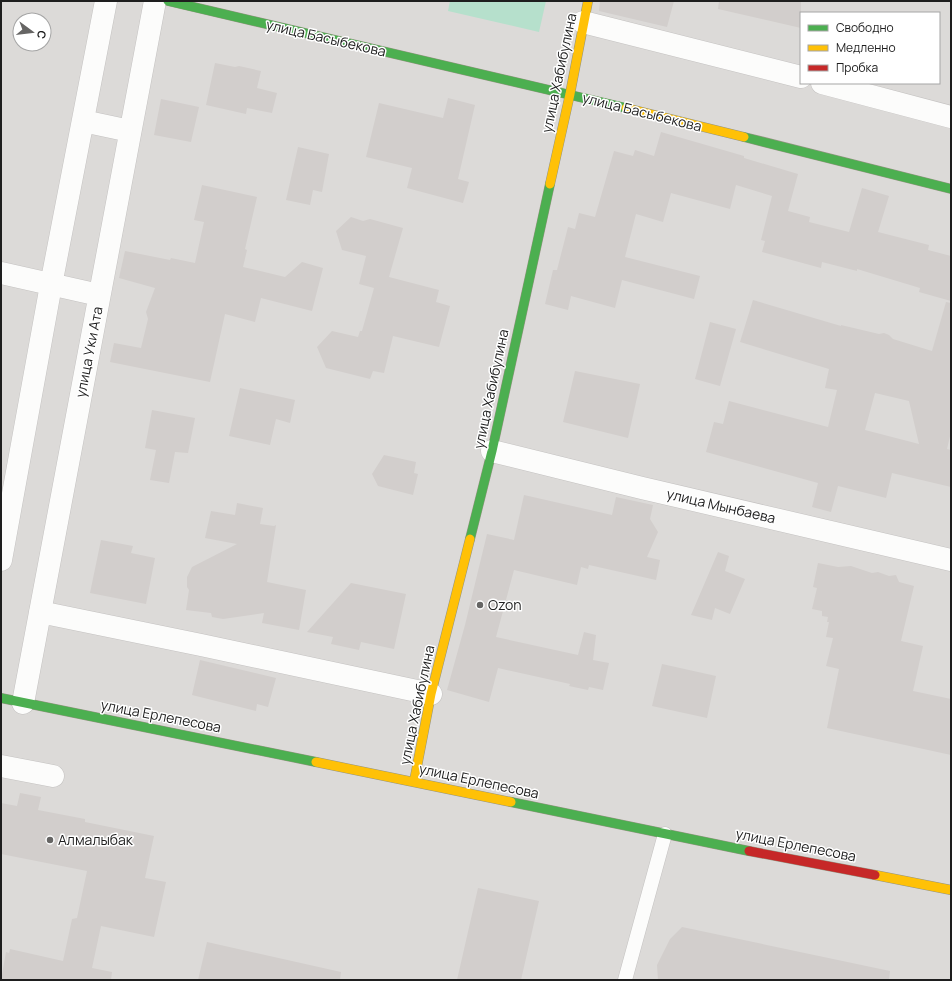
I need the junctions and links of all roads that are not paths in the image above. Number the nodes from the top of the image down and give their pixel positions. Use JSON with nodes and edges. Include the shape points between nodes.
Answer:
{"nodes":[{"id":1,"x":106,"y":1,"type":"edge"},
{"id":2,"x":155,"y":1,"type":"edge"},
{"id":3,"x":168,"y":1,"type":"edge"},
{"id":4,"x":588,"y":1,"type":"edge"},
{"id":5,"x":583,"y":22,"type":"junction"},
{"id":6,"x":800,"y":77,"type":"edge"},
{"id":7,"x":826,"y":84,"type":"edge"},
{"id":8,"x":570,"y":94,"type":"junction"},
{"id":9,"x":951,"y":117,"type":"edge"},
{"id":10,"x":83,"y":121,"type":"junction"},
{"id":11,"x":130,"y":131,"type":"junction"},
{"id":12,"x":951,"y":189,"type":"edge"},
{"id":13,"x":1,"y":273,"type":"edge"},
{"id":14,"x":50,"y":285,"type":"junction"},
{"id":15,"x":99,"y":295,"type":"junction"},
{"id":16,"x":492,"y":451,"type":"junction"},
{"id":17,"x":1,"y":560,"type":"edge"},
{"id":18,"x":951,"y":560,"type":"edge"},
{"id":19,"x":40,"y":612,"type":"junction"},
{"id":20,"x":431,"y":694,"type":"junction"},
{"id":21,"x":1,"y":698,"type":"edge"},
{"id":22,"x":22,"y":702,"type":"junction"},
{"id":23,"x":1,"y":766,"type":"edge"},
{"id":24,"x":53,"y":776,"type":"dead end"},
{"id":25,"x":414,"y":782,"type":"junction"},
{"id":26,"x":665,"y":834,"type":"junction"},
{"id":27,"x":951,"y":890,"type":"edge"},
{"id":28,"x":625,"y":980,"type":"edge"}],
"edges":[{"from":1,"to":10,"type":"street"},
{"from":2,"to":11,"type":"street","name":"улица Уки Ата"},
{"from":3,"to":8,"type":"street","name":"улица Басыбекова"},
{"from":4,"to":5,"type":"street","name":"улица Хабибулина"},
{"from":5,"to":6,"type":"street"},
{"from":5,"to":8,"type":"street","name":"улица Хабибулина"},
{"from":7,"to":9,"type":"street"},
{"from":8,"to":12,"type":"street","name":"улица Басыбекова"},
{"from":8,"to":16,"type":"street","name":"улица Хабибулина"},
{"from":10,"to":11,"type":"street"},
{"from":10,"to":14,"type":"street"},
{"from":11,"to":15,"type":"street","name":"улица Уки Ата"},
{"from":13,"to":14,"type":"street"},
{"from":14,"to":15,"type":"street"},
{"from":14,"to":17,"type":"street"},
{"from":15,"to":19,"type":"street","name":"улица Уки Ата"},
{"from":16,"to":18,"type":"street","name":"улица Мынбаева"},
{"from":16,"to":20,"type":"street","name":"улица Хабибулина"},
{"from":19,"to":20,"type":"street"},
{"from":19,"to":22,"type":"street","name":"улица Уки Ата"},
{"from":20,"to":25,"type":"street","name":"улица Хабибулина"},
{"from":21,"to":22,"type":"street","name":"улица Ерлепесова"},
{"from":22,"to":25,"type":"street","name":"улица Ерлепесова"},
{"from":23,"to":24,"type":"street"},
{"from":25,"to":26,"type":"street","name":"улица Ерлепесова"},
{"from":26,"to":27,"type":"street","name":"улица Ерлепесова"},
{"from":26,"to":28,"type":"lane"}]}
